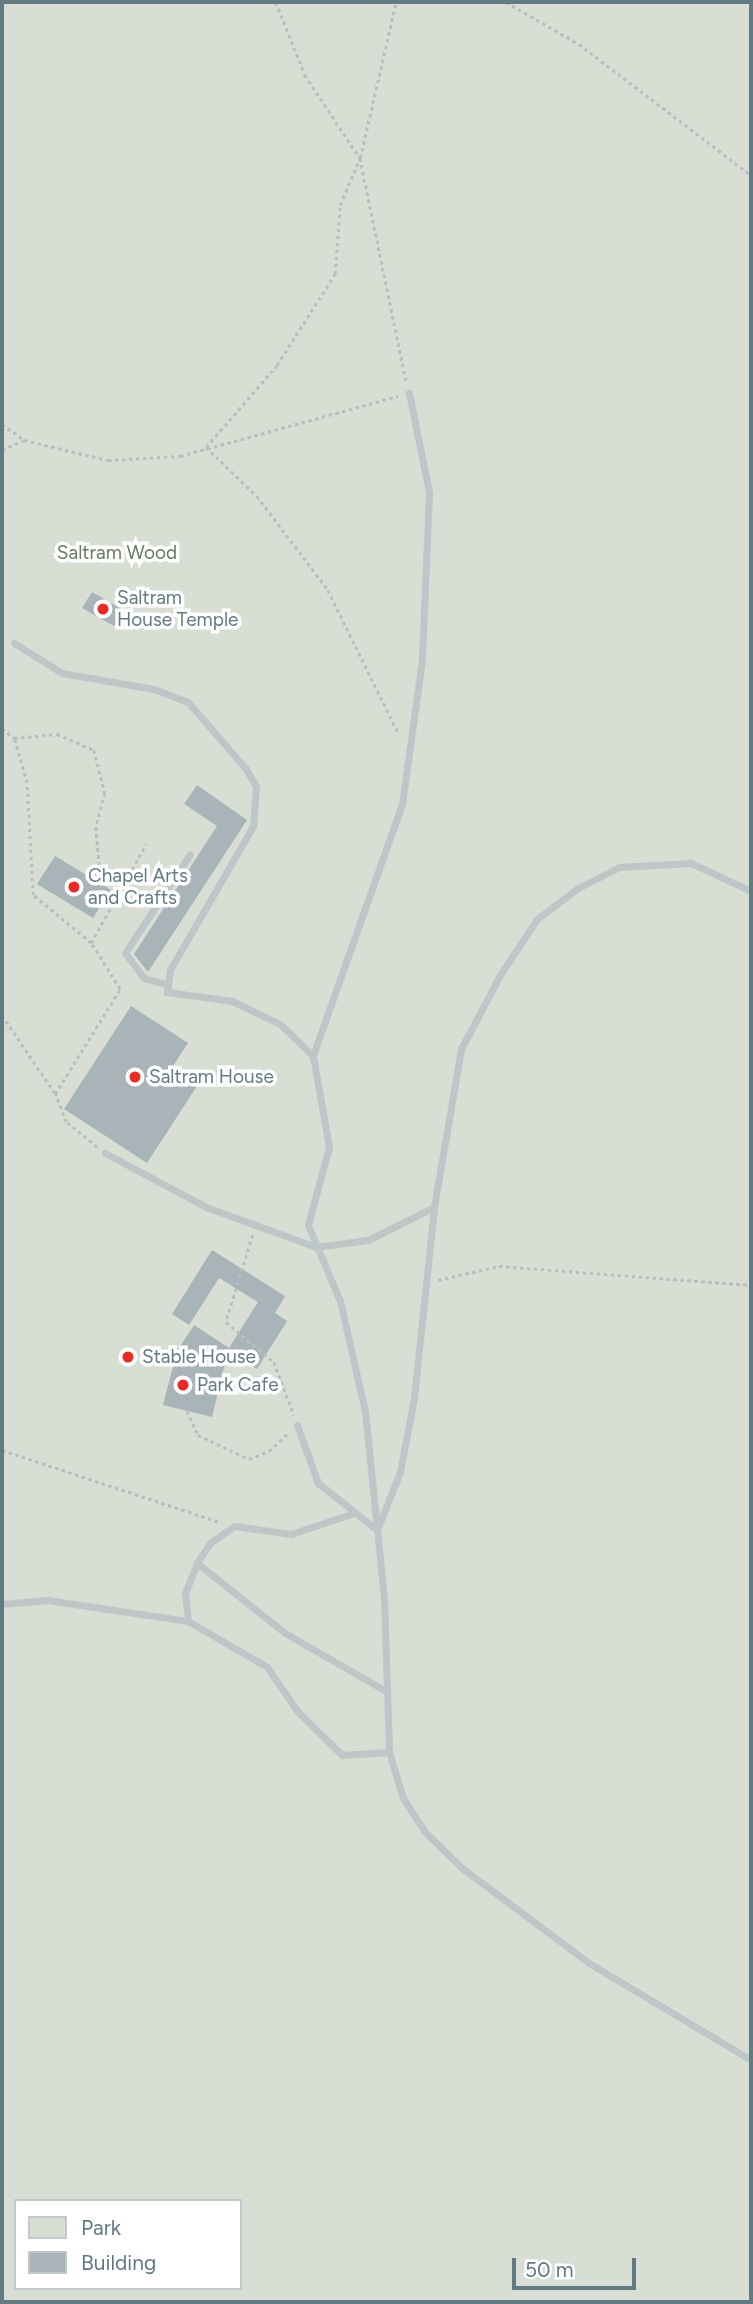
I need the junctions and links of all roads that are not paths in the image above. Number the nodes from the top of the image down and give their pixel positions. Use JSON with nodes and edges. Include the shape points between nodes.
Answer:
{"nodes":[{"id":1,"x":409,"y":393,"type":"road end"},
{"id":2,"x":14,"y":643,"type":"dead end"},
{"id":3,"x":190,"y":854,"type":"dead end"},
{"id":4,"x":751,"y":891,"type":"edge"},
{"id":5,"x":166,"y":984,"type":"junction"},
{"id":6,"x":313,"y":1056,"type":"junction"},
{"id":7,"x":105,"y":1153,"type":"road end"},
{"id":8,"x":434,"y":1208,"type":"junction"},
{"id":9,"x":316,"y":1247,"type":"junction"},
{"id":10,"x":297,"y":1425,"type":"road end"},
{"id":11,"x":351,"y":1514,"type":"junction"},
{"id":12,"x":377,"y":1530,"type":"junction"},
{"id":13,"x":197,"y":1563,"type":"junction"},
{"id":14,"x":2,"y":1604,"type":"edge"},
{"id":15,"x":188,"y":1621,"type":"junction"},
{"id":16,"x":384,"y":1690,"type":"junction"},
{"id":17,"x":389,"y":1752,"type":"junction"},
{"id":18,"x":751,"y":2060,"type":"edge"}],
"edges":[{"from":1,"to":6,"type":"lane","via":[[429,492],[422,660],[402,804]]},
{"from":2,"to":5,"type":"lane","via":[[62,673],[154,688],[188,702],[256,786],[253,827],[241,855]]},
{"from":3,"to":5,"type":"lane","via":[[125,953],[144,978]]},
{"from":4,"to":8,"type":"lane","via":[[691,863],[654,860],[588,883],[537,919],[461,1049]]},
{"from":5,"to":6,"type":"lane","via":[[167,992],[232,1001],[280,1024]]},
{"from":6,"to":9,"type":"lane","via":[[329,1147],[308,1225]]},
{"from":7,"to":9,"type":"lane","via":[[255,1227]]},
{"from":8,"to":9,"type":"lane","via":[[368,1240]]},
{"from":8,"to":12,"type":"lane","via":[[400,1472]]},
{"from":9,"to":12,"type":"lane","via":[[354,1354]]},
{"from":10,"to":11,"type":"lane","via":[[318,1483]]},
{"from":11,"to":12,"type":"lane"},
{"from":11,"to":13,"type":"lane","via":[[291,1534],[234,1526],[210,1543]]},
{"from":12,"to":16,"type":"lane"},
{"from":13,"to":15,"type":"lane","via":[[185,1593]]},
{"from":13,"to":16,"type":"lane","via":[[285,1633]]},
{"from":14,"to":15,"type":"lane","via":[[47,1600]]},
{"from":15,"to":17,"type":"lane","via":[[267,1667],[298,1712],[342,1755]]},
{"from":16,"to":17,"type":"lane"},
{"from":17,"to":18,"type":"lane","via":[[403,1798],[425,1832],[461,1868],[589,1963]]}]}
